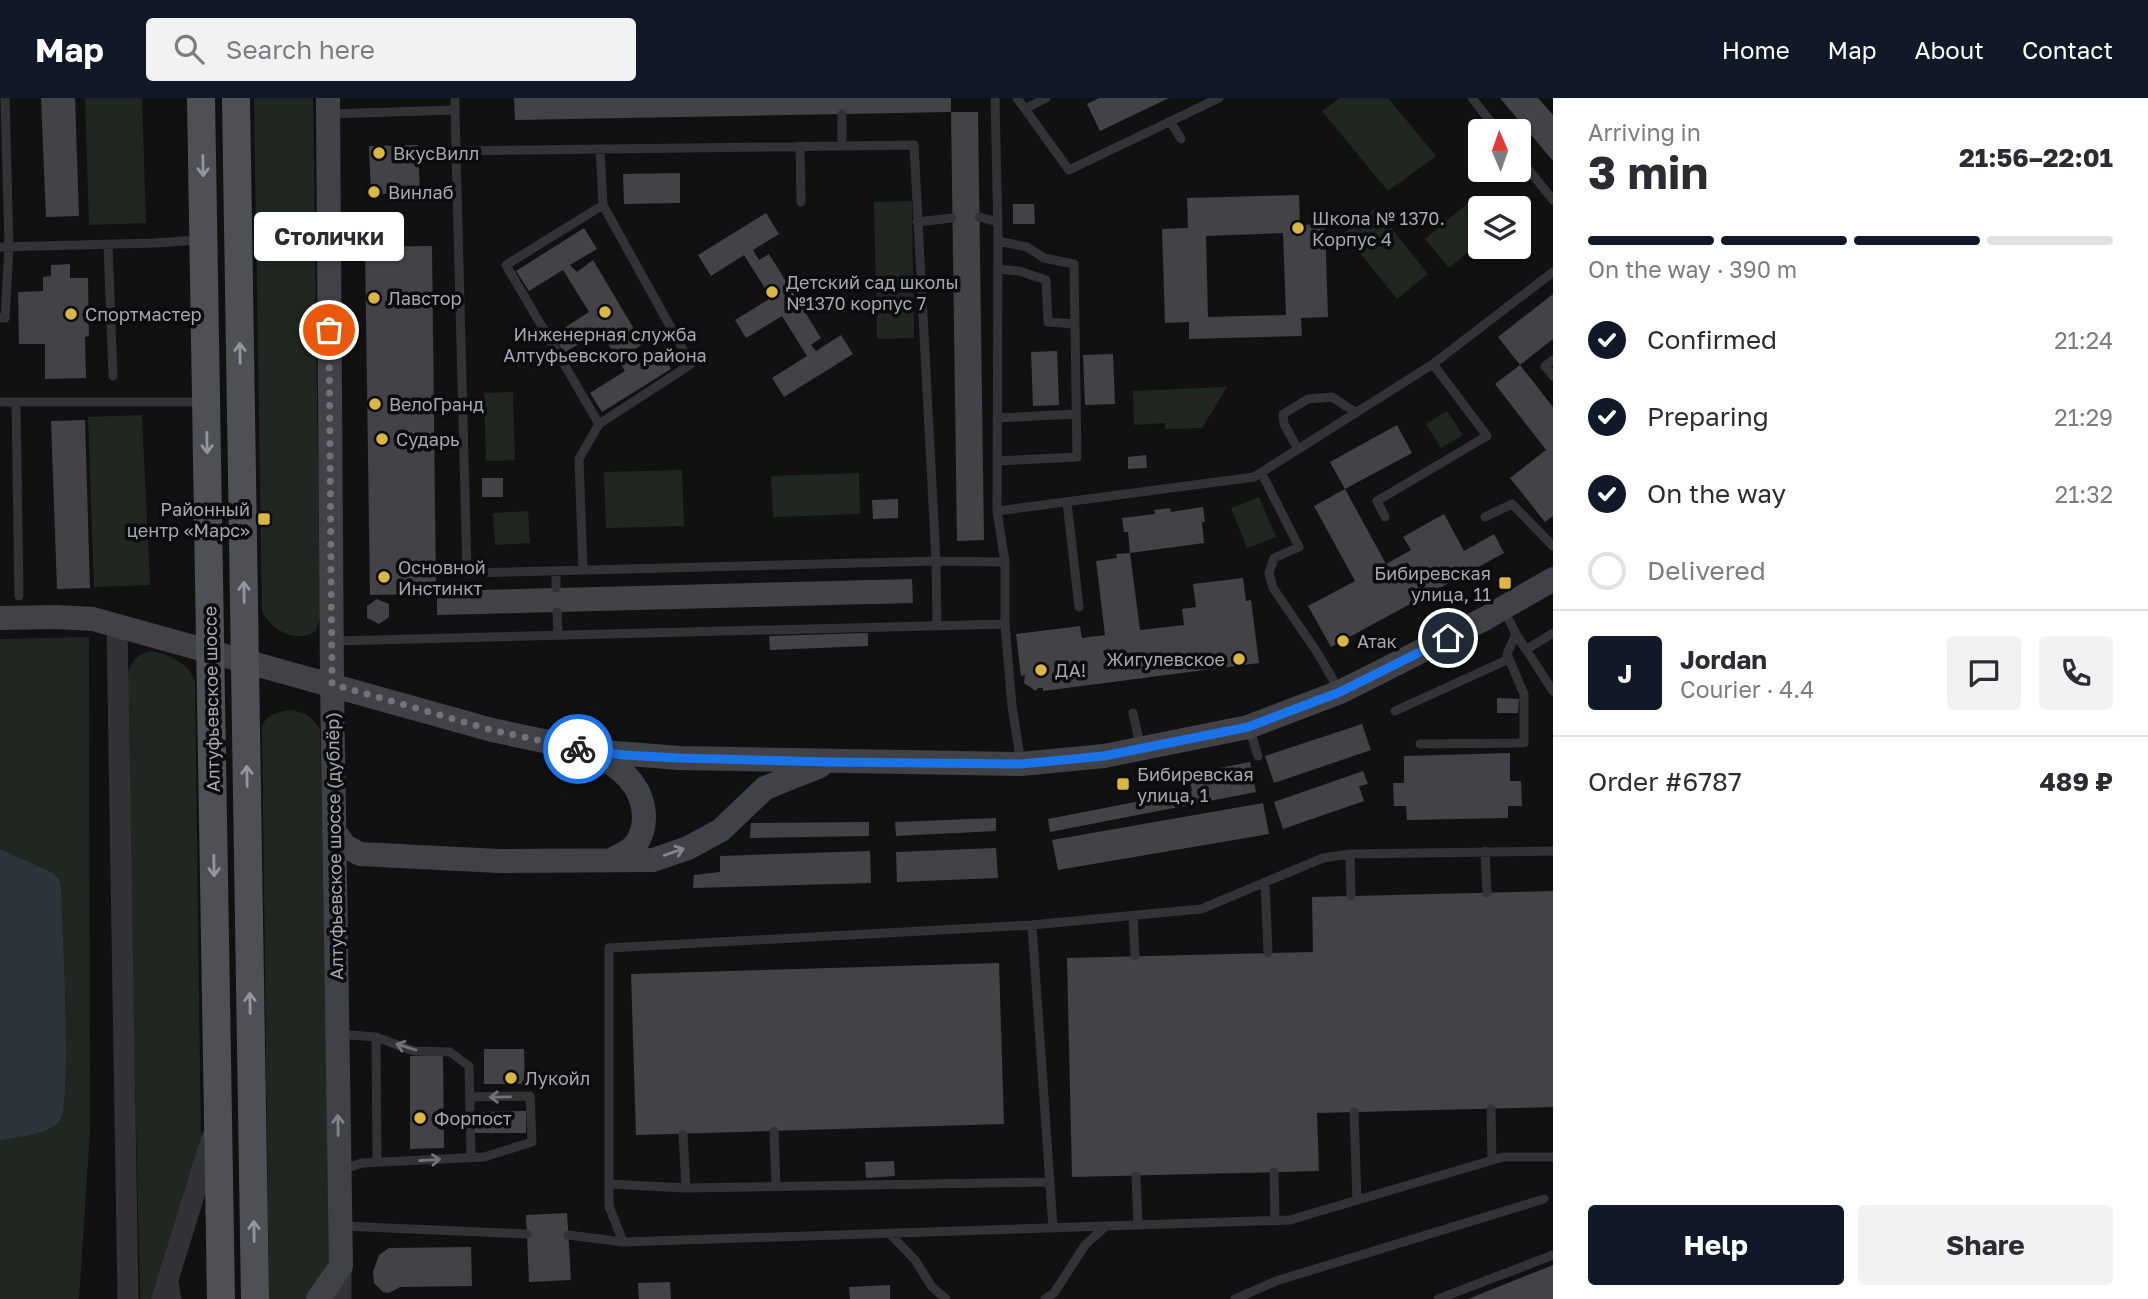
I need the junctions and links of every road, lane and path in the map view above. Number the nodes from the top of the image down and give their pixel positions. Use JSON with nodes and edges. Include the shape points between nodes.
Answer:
{"nodes":[{"id":1,"x":5,"y":98,"type":"edge"},
{"id":2,"x":201,"y":98,"type":"edge"},
{"id":3,"x":236,"y":98,"type":"edge"},
{"id":4,"x":455,"y":98,"type":"edge"},
{"id":5,"x":995,"y":98,"type":"edge"},
{"id":6,"x":1017,"y":98,"type":"edge"},
{"id":7,"x":1046,"y":98,"type":"edge"},
{"id":8,"x":1219,"y":98,"type":"edge"},
{"id":9,"x":1472,"y":98,"type":"edge"},
{"id":10,"x":328,"y":106,"type":"edge"},
{"id":11,"x":1025,"y":109,"type":"junction"},
{"id":12,"x":455,"y":110,"type":"junction"},
{"id":13,"x":842,"y":114,"type":"dead end"},
{"id":14,"x":1489,"y":119,"type":"edge"},
{"id":15,"x":1170,"y":121,"type":"junction"},
{"id":16,"x":1181,"y":139,"type":"dead end"},
{"id":17,"x":800,"y":146,"type":"junction"},
{"id":18,"x":842,"y":146,"type":"junction"},
{"id":19,"x":600,"y":149,"type":"junction"},
{"id":20,"x":456,"y":151,"type":"junction"},
{"id":21,"x":1531,"y":173,"type":"edge"},
{"id":22,"x":1553,"y":200,"type":"edge"},
{"id":23,"x":801,"y":202,"type":"dead end"},
{"id":24,"x":603,"y":205,"type":"junction"},
{"id":25,"x":979,"y":217,"type":"dead end"},
{"id":26,"x":953,"y":218,"type":"dead end"},
{"id":27,"x":917,"y":222,"type":"junction"},
{"id":28,"x":998,"y":222,"type":"junction"},
{"id":29,"x":204,"y":239,"type":"junction"},
{"id":30,"x":998,"y":241,"type":"junction"},
{"id":31,"x":108,"y":244,"type":"junction"},
{"id":32,"x":5,"y":247,"type":"edge"},
{"id":33,"x":998,"y":269,"type":"junction"},
{"id":34,"x":1553,"y":272,"type":"edge"},
{"id":35,"x":0,"y":318,"type":"edge"},
{"id":36,"x":1075,"y":324,"type":"junction"},
{"id":37,"x":1553,"y":360,"type":"edge"},
{"id":38,"x":1433,"y":364,"type":"junction"},
{"id":39,"x":113,"y":376,"type":"dead end"},
{"id":40,"x":1553,"y":376,"type":"edge"},
{"id":41,"x":0,"y":402,"type":"edge"},
{"id":42,"x":16,"y":402,"type":"junction"},
{"id":43,"x":206,"y":402,"type":"junction"},
{"id":44,"x":1356,"y":413,"type":"junction"},
{"id":45,"x":1076,"y":414,"type":"junction"},
{"id":46,"x":997,"y":418,"type":"junction"},
{"id":47,"x":599,"y":424,"type":"junction"},
{"id":48,"x":1298,"y":449,"type":"junction"},
{"id":49,"x":997,"y":461,"type":"junction"},
{"id":50,"x":1261,"y":472,"type":"junction"},
{"id":51,"x":1067,"y":502,"type":"junction"},
{"id":52,"x":997,"y":511,"type":"junction"},
{"id":53,"x":1385,"y":517,"type":"dead end"},
{"id":54,"x":1485,"y":517,"type":"dead end"},
{"id":55,"x":1553,"y":546,"type":"edge"},
{"id":56,"x":936,"y":561,"type":"junction"},
{"id":57,"x":1005,"y":562,"type":"junction"},
{"id":58,"x":583,"y":570,"type":"junction"},
{"id":59,"x":556,"y":571,"type":"junction"},
{"id":60,"x":1553,"y":579,"type":"edge"},
{"id":61,"x":556,"y":588,"type":"dead end"},
{"id":62,"x":19,"y":596,"type":"dead end"},
{"id":63,"x":1079,"y":607,"type":"dead end"},
{"id":64,"x":1503,"y":608,"type":"junction"},
{"id":65,"x":557,"y":612,"type":"dead end"},
{"id":66,"x":0,"y":618,"type":"edge"},
{"id":67,"x":1005,"y":624,"type":"junction"},
{"id":68,"x":117,"y":626,"type":"junction"},
{"id":69,"x":937,"y":626,"type":"junction"},
{"id":70,"x":1553,"y":633,"type":"edge"},
{"id":71,"x":1516,"y":634,"type":"junction"},
{"id":72,"x":558,"y":635,"type":"junction"},
{"id":73,"x":332,"y":641,"type":"junction"},
{"id":74,"x":1527,"y":649,"type":"junction"},
{"id":75,"x":210,"y":651,"type":"junction"},
{"id":76,"x":1509,"y":659,"type":"junction"},
{"id":77,"x":245,"y":660,"type":"junction"},
{"id":78,"x":332,"y":684,"type":"junction"},
{"id":79,"x":1553,"y":691,"type":"edge"},
{"id":80,"x":1340,"y":692,"type":"junction"},
{"id":81,"x":1395,"y":711,"type":"dead end"},
{"id":82,"x":1133,"y":713,"type":"dead end"},
{"id":83,"x":1248,"y":727,"type":"junction"},
{"id":84,"x":1420,"y":744,"type":"dead end"},
{"id":85,"x":1141,"y":749,"type":"junction"},
{"id":86,"x":591,"y":751,"type":"junction"},
{"id":87,"x":1258,"y":756,"type":"dead end"},
{"id":88,"x":830,"y":762,"type":"junction"},
{"id":89,"x":1021,"y":764,"type":"junction"},
{"id":90,"x":334,"y":831,"type":"junction"},
{"id":91,"x":1553,"y":850,"type":"edge"},
{"id":92,"x":1485,"y":851,"type":"junction"},
{"id":93,"x":1350,"y":854,"type":"junction"},
{"id":94,"x":393,"y":857,"type":"junction"},
{"id":95,"x":607,"y":862,"type":"junction"},
{"id":96,"x":1265,"y":882,"type":"junction"},
{"id":97,"x":1487,"y":893,"type":"dead end"},
{"id":98,"x":334,"y":895,"type":"junction"},
{"id":99,"x":1351,"y":896,"type":"dead end"},
{"id":100,"x":1133,"y":916,"type":"junction"},
{"id":101,"x":1032,"y":925,"type":"junction"},
{"id":102,"x":1268,"y":953,"type":"dead end"},
{"id":103,"x":1135,"y":956,"type":"dead end"},
{"id":104,"x":337,"y":1034,"type":"junction"},
{"id":105,"x":376,"y":1037,"type":"junction"},
{"id":106,"x":470,"y":1097,"type":"junction"},
{"id":107,"x":218,"y":1104,"type":"junction"},
{"id":108,"x":1491,"y":1109,"type":"dead end"},
{"id":109,"x":1354,"y":1112,"type":"dead end"},
{"id":110,"x":774,"y":1131,"type":"dead end"},
{"id":111,"x":683,"y":1134,"type":"dead end"},
{"id":112,"x":471,"y":1157,"type":"junction"},
{"id":113,"x":1553,"y":1157,"type":"edge"},
{"id":114,"x":1492,"y":1160,"type":"junction"},
{"id":115,"x":377,"y":1162,"type":"junction"},
{"id":116,"x":339,"y":1171,"type":"junction"},
{"id":117,"x":1274,"y":1172,"type":"dead end"},
{"id":118,"x":1136,"y":1176,"type":"dead end"},
{"id":119,"x":1050,"y":1182,"type":"junction"},
{"id":120,"x":609,"y":1184,"type":"junction"},
{"id":121,"x":776,"y":1186,"type":"junction"},
{"id":122,"x":686,"y":1188,"type":"junction"},
{"id":123,"x":1544,"y":1199,"type":"dead end"},
{"id":124,"x":1357,"y":1200,"type":"junction"},
{"id":125,"x":1275,"y":1220,"type":"junction"},
{"id":126,"x":1138,"y":1225,"type":"junction"},
{"id":127,"x":340,"y":1226,"type":"junction"},
{"id":128,"x":1106,"y":1226,"type":"junction"},
{"id":129,"x":1053,"y":1228,"type":"junction"},
{"id":130,"x":889,"y":1233,"type":"junction"},
{"id":131,"x":527,"y":1234,"type":"dead end"},
{"id":132,"x":568,"y":1235,"type":"dead end"},
{"id":133,"x":623,"y":1242,"type":"junction"},
{"id":134,"x":1553,"y":1255,"type":"edge"},
{"id":135,"x":175,"y":1256,"type":"junction"},
{"id":136,"x":341,"y":1266,"type":"junction"},
{"id":137,"x":128,"y":1299,"type":"edge"},
{"id":138,"x":162,"y":1299,"type":"edge"},
{"id":139,"x":177,"y":1299,"type":"edge"},
{"id":140,"x":221,"y":1299,"type":"edge"},
{"id":141,"x":255,"y":1299,"type":"edge"},
{"id":142,"x":318,"y":1299,"type":"edge"},
{"id":143,"x":341,"y":1299,"type":"edge"},
{"id":144,"x":946,"y":1299,"type":"edge"},
{"id":145,"x":1045,"y":1299,"type":"edge"},
{"id":146,"x":1235,"y":1299,"type":"edge"},
{"id":147,"x":1438,"y":1299,"type":"edge"}],
"edges":[{"from":1,"to":32,"type":"lane"},
{"from":2,"to":29,"type":"main road","name":"Алтуфьевское шоссе","one_way":true},
{"from":77,"to":3,"type":"main road","name":"Алтуфьевское шоссе","one_way":true},
{"from":4,"to":12,"type":"lane"},
{"from":5,"to":28,"type":"lane"},
{"from":6,"to":11,"type":"lane"},
{"from":7,"to":11,"type":"lane"},
{"from":8,"to":15,"type":"lane"},
{"from":9,"to":14,"type":"lane"},
{"from":10,"to":12,"type":"lane"},
{"from":10,"to":73,"type":"main road","name":"Алтуфьевское шоссе (дублёр)"},
{"from":11,"to":15,"type":"lane","via":[[1069,170]]},
{"from":12,"to":20,"type":"lane"},
{"from":13,"to":18,"type":"lane"},
{"from":15,"to":16,"type":"lane"},
{"from":17,"to":18,"type":"lane"},
{"from":17,"to":19,"type":"lane"},
{"from":17,"to":23,"type":"lane"},
{"from":18,"to":27,"type":"lane","via":[[914,145]]},
{"from":19,"to":20,"type":"lane"},
{"from":19,"to":24,"type":"lane"},
{"from":20,"to":59,"type":"lane","via":[[467,573]]},
{"from":21,"to":22,"type":"lane"},
{"from":24,"to":47,"type":"lane","via":[[691,364]]},
{"from":24,"to":47,"type":"lane","via":[[506,265]]},
{"from":25,"to":28,"type":"lane"},
{"from":26,"to":27,"type":"lane"},
{"from":27,"to":56,"type":"lane"},
{"from":28,"to":30,"type":"lane"},
{"from":29,"to":31,"type":"lane"},
{"from":29,"to":43,"type":"main road","name":"Алтуфьевское шоссе"},
{"from":30,"to":33,"type":"lane"},
{"from":30,"to":36,"type":"lane","via":[[1074,264]]},
{"from":31,"to":32,"type":"lane"},
{"from":31,"to":39,"type":"lane"},
{"from":32,"to":35,"type":"lane","via":[[5,318]]},
{"from":33,"to":36,"type":"lane","via":[[1046,280],[1048,322]]},
{"from":33,"to":46,"type":"lane"},
{"from":34,"to":38,"type":"lane"},
{"from":36,"to":45,"type":"lane"},
{"from":37,"to":40,"type":"lane","via":[[1545,366]]},
{"from":38,"to":44,"type":"lane"},
{"from":38,"to":53,"type":"lane","via":[[1487,436],[1377,501]]},
{"from":41,"to":42,"type":"lane"},
{"from":42,"to":43,"type":"lane"},
{"from":42,"to":62,"type":"lane"},
{"from":43,"to":75,"type":"main road","name":"Алтуфьевское шоссе","one_way":true},
{"from":44,"to":48,"type":"lane"},
{"from":44,"to":48,"type":"lane","via":[[1332,397],[1308,398],[1283,414]]},
{"from":45,"to":46,"type":"lane"},
{"from":45,"to":49,"type":"lane","via":[[1077,457]]},
{"from":46,"to":49,"type":"lane"},
{"from":47,"to":58,"type":"lane","via":[[579,459]]},
{"from":48,"to":50,"type":"lane"},
{"from":49,"to":52,"type":"lane"},
{"from":50,"to":51,"type":"lane","via":[[1243,480]]},
{"from":50,"to":80,"type":"lane","via":[[1299,547],[1274,558],[1269,573],[1273,588]]},
{"from":51,"to":52,"type":"lane"},
{"from":51,"to":63,"type":"lane"},
{"from":52,"to":57,"type":"lane"},
{"from":54,"to":55,"type":"lane","via":[[1512,504]]},
{"from":56,"to":57,"type":"lane"},
{"from":56,"to":58,"type":"lane"},
{"from":56,"to":69,"type":"lane"},
{"from":57,"to":67,"type":"lane"},
{"from":58,"to":59,"type":"lane"},
{"from":59,"to":61,"type":"lane"},
{"from":60,"to":64,"type":"main road"},
{"from":64,"to":71,"type":"lane"},
{"from":64,"to":80,"type":"main road"},
{"from":65,"to":72,"type":"lane"},
{"from":66,"to":68,"type":"main road","via":[[76,617]]},
{"from":67,"to":69,"type":"lane"},
{"from":67,"to":89,"type":"lane"},
{"from":68,"to":75,"type":"main road"},
{"from":68,"to":137,"type":"street"},
{"from":69,"to":72,"type":"lane"},
{"from":70,"to":74,"type":"lane"},
{"from":71,"to":74,"type":"lane"},
{"from":71,"to":76,"type":"lane"},
{"from":72,"to":73,"type":"lane"},
{"from":73,"to":78,"type":"main road","name":"Алтуфьевское шоссе (дублёр)"},
{"from":74,"to":79,"type":"lane"},
{"from":75,"to":77,"type":"main road"},
{"from":75,"to":107,"type":"main road","name":"Алтуфьевское шоссе","one_way":true},
{"from":76,"to":81,"type":"lane"},
{"from":76,"to":84,"type":"lane","via":[[1524,694],[1524,743]]},
{"from":77,"to":78,"type":"main road"},
{"from":141,"to":77,"type":"main road","name":"Алтуфьевское шоссе","one_way":true},
{"from":78,"to":86,"type":"main road","via":[[492,730]]},
{"from":78,"to":90,"type":"main road","name":"Алтуфьевское шоссе (дублёр)"},
{"from":80,"to":83,"type":"main road"},
{"from":82,"to":85,"type":"lane"},
{"from":83,"to":85,"type":"main road"},
{"from":83,"to":87,"type":"lane"},
{"from":85,"to":89,"type":"main road"},
{"from":86,"to":88,"type":"main road"},
{"from":86,"to":95,"type":"main road","via":[[630,778],[644,807],[637,844]]},
{"from":88,"to":89,"type":"main road"},
{"from":95,"to":88,"type":"main road","one_way":true,"via":[[653,860],[688,848],[721,830],[765,788]]},
{"from":90,"to":94,"type":"main road","via":[[345,846],[360,854]]},
{"from":90,"to":98,"type":"main road","name":"Алтуфьевское шоссе (дублёр)"},
{"from":91,"to":92,"type":"lane"},
{"from":92,"to":93,"type":"lane"},
{"from":92,"to":97,"type":"lane"},
{"from":93,"to":96,"type":"lane","via":[[1323,858]]},
{"from":93,"to":99,"type":"lane"},
{"from":94,"to":95,"type":"main road"},
{"from":94,"to":98,"type":"main road","via":[[360,866],[344,878]]},
{"from":96,"to":100,"type":"lane","via":[[1202,909]]},
{"from":96,"to":102,"type":"lane"},
{"from":98,"to":104,"type":"main road","name":"Алтуфьевское шоссе (дублёр)"},
{"from":100,"to":101,"type":"lane"},
{"from":100,"to":103,"type":"lane"},
{"from":101,"to":119,"type":"lane"},
{"from":101,"to":120,"type":"lane","via":[[609,948]]},
{"from":104,"to":105,"type":"lane"},
{"from":116,"to":104,"type":"main road","name":"Алтуфьевское шоссе (дублёр)","one_way":true},
{"from":106,"to":105,"type":"lane","one_way":true,"via":[[469,1066],[450,1052],[414,1051]]},
{"from":105,"to":115,"type":"lane"},
{"from":106,"to":112,"type":"lane"},
{"from":112,"to":106,"type":"lane","one_way":true,"via":[[532,1142],[530,1096]]},
{"from":107,"to":135,"type":"street","via":[[207,1157]]},
{"from":107,"to":140,"type":"main road","name":"Алтуфьевское шоссе"},
{"from":108,"to":114,"type":"lane"},
{"from":109,"to":124,"type":"lane"},
{"from":110,"to":121,"type":"lane"},
{"from":111,"to":122,"type":"lane"},
{"from":115,"to":112,"type":"lane","one_way":true},
{"from":113,"to":114,"type":"lane"},
{"from":114,"to":124,"type":"lane"},
{"from":115,"to":116,"type":"lane"},
{"from":116,"to":127,"type":"main road","name":"Алтуфьевское шоссе (дублёр)"},
{"from":117,"to":125,"type":"lane"},
{"from":118,"to":126,"type":"lane"},
{"from":119,"to":121,"type":"lane"},
{"from":119,"to":129,"type":"lane"},
{"from":120,"to":122,"type":"lane"},
{"from":120,"to":133,"type":"lane","via":[[609,1206]]},
{"from":121,"to":122,"type":"lane"},
{"from":123,"to":146,"type":"lane","via":[[1276,1281]]},
{"from":124,"to":125,"type":"lane","via":[[1290,1220]]},
{"from":125,"to":126,"type":"lane"},
{"from":126,"to":128,"type":"lane"},
{"from":127,"to":131,"type":"lane"},
{"from":127,"to":136,"type":"main road","name":"Алтуфьевское шоссе (дублёр)"},
{"from":128,"to":129,"type":"lane"},
{"from":128,"to":145,"type":"lane","via":[[1085,1245],[1054,1293]]},
{"from":129,"to":130,"type":"lane"},
{"from":130,"to":133,"type":"lane"},
{"from":130,"to":144,"type":"lane"},
{"from":132,"to":133,"type":"lane"},
{"from":134,"to":147,"type":"lane"},
{"from":135,"to":138,"type":"street"},
{"from":135,"to":139,"type":"lane"},
{"from":136,"to":142,"type":"main road"},
{"from":136,"to":143,"type":"street","name":"Алтуфьевское шоссе (дублёр)"}]}
